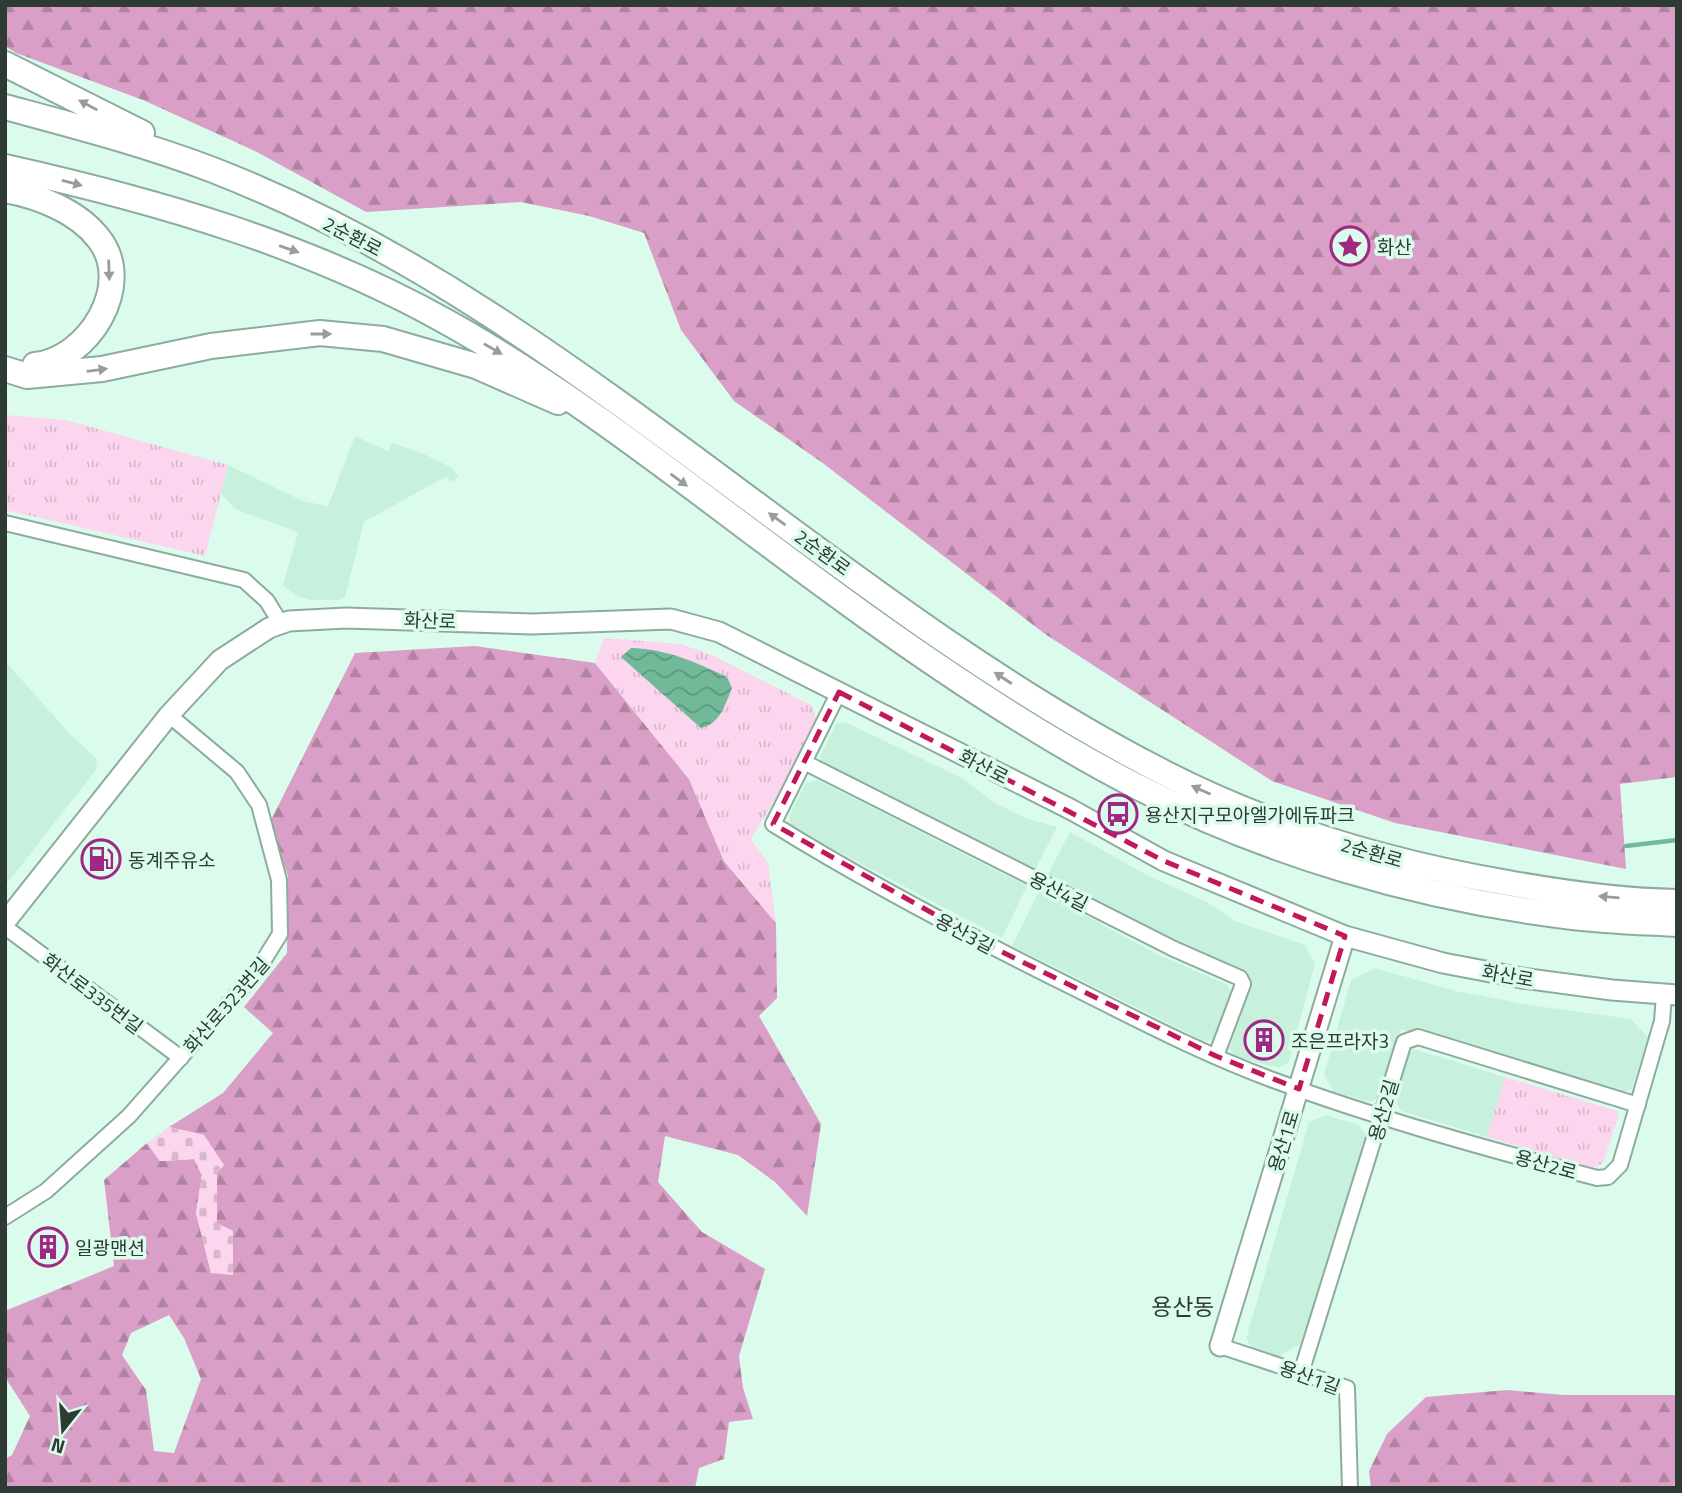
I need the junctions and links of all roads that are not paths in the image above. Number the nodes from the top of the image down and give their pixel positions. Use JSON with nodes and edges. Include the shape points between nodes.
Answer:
{"nodes":[{"id":1,"x":5,"y":64,"type":"edge"},
{"id":2,"x":5,"y":107,"type":"edge"},
{"id":3,"x":5,"y":167,"type":"edge"},
{"id":4,"x":214,"y":171,"type":"junction"},
{"id":5,"x":5,"y":190,"type":"edge"},
{"id":6,"x":5,"y":361,"type":"edge"},
{"id":7,"x":5,"y":369,"type":"edge"},
{"id":8,"x":588,"y":413,"type":"junction"},
{"id":9,"x":5,"y":523,"type":"edge"},
{"id":10,"x":281,"y":624,"type":"junction"},
{"id":11,"x":839,"y":692,"type":"junction"},
{"id":12,"x":169,"y":715,"type":"junction"},
{"id":13,"x":804,"y":762,"type":"junction"},
{"id":14,"x":1677,"y":902,"type":"edge"},
{"id":15,"x":1677,"y":924,"type":"edge"},
{"id":16,"x":5,"y":925,"type":"edge"},
{"id":17,"x":1345,"y":936,"type":"junction"},
{"id":18,"x":1670,"y":995,"type":"edge"},
{"id":19,"x":1216,"y":1056,"type":"junction"},
{"id":20,"x":181,"y":1058,"type":"junction"},
{"id":21,"x":1299,"y":1089,"type":"junction"},
{"id":22,"x":1638,"y":1105,"type":"junction"},
{"id":23,"x":1381,"y":1116,"type":"junction"},
{"id":24,"x":5,"y":1217,"type":"edge"},
{"id":25,"x":1220,"y":1346,"type":"joint"},
{"id":26,"x":1301,"y":1373,"type":"junction"},
{"id":27,"x":1350,"y":1488,"type":"edge"}],
"edges":[{"from":4,"to":1,"type":"highway","one_way":true},
{"from":2,"to":4,"type":"highway","name":"2순환로","via":[[106,134]]},
{"from":3,"to":8,"type":"highway","name":"2순환로","one_way":true,"via":[[160,205],[319,259],[443,320],[522,366]]},
{"from":14,"to":4,"type":"highway","name":"2순환로","one_way":true,"via":[[1558,892],[1446,872],[1356,849],[1155,769],[973,659],[489,314],[388,253]]},
{"from":5,"to":6,"type":"highway","one_way":true,"via":[[25,194],[82,222],[100,240],[111,274],[102,317],[90,337],[52,363],[27,366]]},
{"from":7,"to":8,"type":"highway","one_way":true,"via":[[27,376],[103,369],[211,346],[320,332],[383,339],[476,366]]},
{"from":8,"to":15,"type":"highway","name":"2순환로","one_way":true,"via":[[956,678],[1137,786],[1222,825],[1312,858],[1412,886],[1567,917]]},
{"from":9,"to":10,"type":"street","via":[[244,580],[267,601]]},
{"from":10,"to":11,"type":"main road","name":"화산로","via":[[346,618],[532,624],[671,619],[719,632]]},
{"from":10,"to":12,"type":"main road","name":"화산로","via":[[220,660]]},
{"from":11,"to":13,"type":"street","name":"용산3길"},
{"from":11,"to":17,"type":"main road","name":"화산로","via":[[1164,861]]},
{"from":12,"to":16,"type":"main road","name":"화산로"},
{"from":12,"to":20,"type":"street","name":"화산로323번길","via":[[237,772],[259,805],[282,904],[280,934],[269,957]]},
{"from":13,"to":19,"type":"street","name":"용산3길","via":[[774,824],[892,895]]},
{"from":13,"to":19,"type":"street","name":"용산4길","via":[[1240,978],[1243,984]]},
{"from":16,"to":20,"type":"street","name":"화산로335번길"},
{"from":17,"to":18,"type":"main road","name":"화산로","via":[[1443,963],[1522,978]]},
{"from":17,"to":21,"type":"main road","name":"용산1로"},
{"from":18,"to":22,"type":"street","name":"용산2로"},
{"from":19,"to":21,"type":"street","name":"용산3길"},
{"from":20,"to":24,"type":"street","name":"화산로323번길","via":[[97,1147],[46,1191]]},
{"from":21,"to":23,"type":"street","name":"용산2로"},
{"from":21,"to":25,"type":"main road","name":"용산1로"},
{"from":22,"to":23,"type":"street","name":"용산2로","via":[[1620,1165],[1613,1175],[1603,1178]]},
{"from":22,"to":23,"type":"street","name":"용산2길","via":[[1410,1037],[1401,1047]]},
{"from":23,"to":26,"type":"street","name":"용산2길"},
{"from":25,"to":26,"type":"street","name":"용산1길"},
{"from":26,"to":27,"type":"street","name":"용산1길","via":[[1347,1388]]}]}
